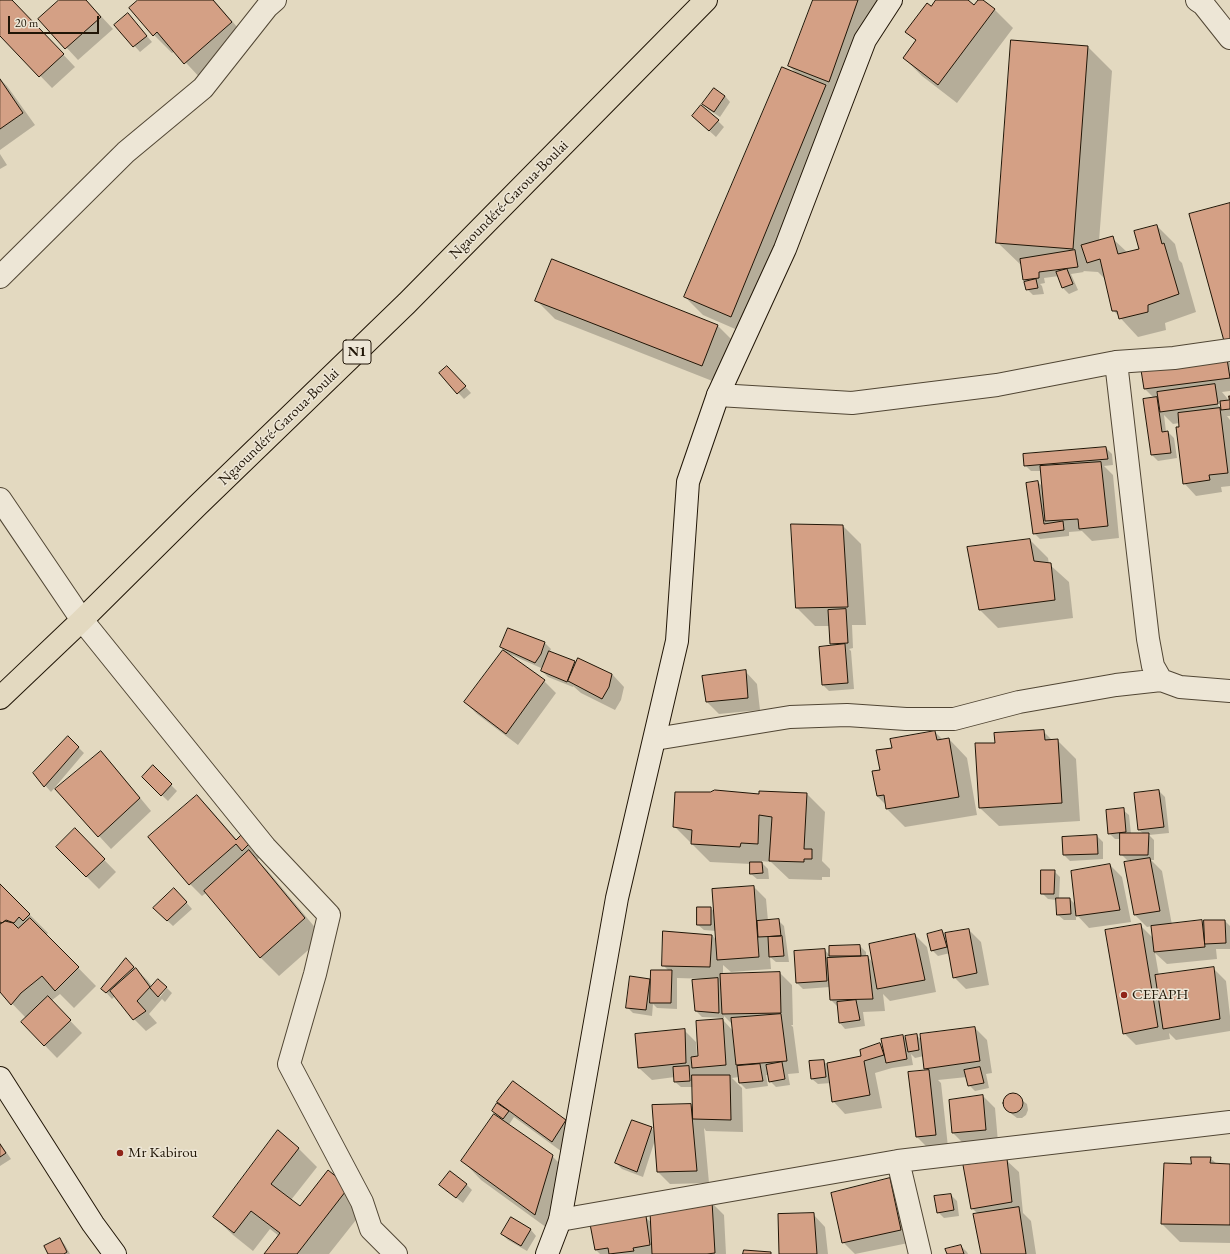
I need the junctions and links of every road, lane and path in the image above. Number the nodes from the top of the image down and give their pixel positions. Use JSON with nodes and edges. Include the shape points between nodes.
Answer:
{"nodes":[{"id":1,"x":275,"y":0,"type":"edge"},
{"id":2,"x":706,"y":0,"type":"edge"},
{"id":3,"x":891,"y":0,"type":"edge"},
{"id":4,"x":1197,"y":0,"type":"edge"},
{"id":5,"x":1230,"y":38,"type":"edge"},
{"id":6,"x":0,"y":277,"type":"edge"},
{"id":7,"x":1230,"y":350,"type":"edge"},
{"id":8,"x":1116,"y":362,"type":"junction"},
{"id":9,"x":718,"y":395,"type":"junction"},
{"id":10,"x":0,"y":499,"type":"edge"},
{"id":11,"x":82,"y":620,"type":"junction"},
{"id":12,"x":1161,"y":680,"type":"junction"},
{"id":13,"x":1230,"y":691,"type":"edge"},
{"id":14,"x":0,"y":698,"type":"edge"},
{"id":15,"x":655,"y":739,"type":"junction"},
{"id":16,"x":0,"y":1078,"type":"edge"},
{"id":17,"x":1230,"y":1122,"type":"edge"},
{"id":18,"x":898,"y":1161,"type":"junction"},
{"id":19,"x":560,"y":1220,"type":"junction"},
{"id":20,"x":115,"y":1254,"type":"edge"},
{"id":21,"x":396,"y":1254,"type":"edge"},
{"id":22,"x":547,"y":1254,"type":"edge"},
{"id":23,"x":920,"y":1254,"type":"edge"}],
"edges":[{"from":1,"to":6,"type":"street","via":[[203,88],[126,152]]},
{"from":2,"to":11,"type":"highway","name":"Ngaoundéré-Garoua-Boulai","number":"N1","via":[[407,304]]},
{"from":3,"to":9,"type":"street","via":[[865,40],[785,249]]},
{"from":4,"to":5,"type":"street","via":[[1204,4]]},
{"from":7,"to":8,"type":"street","via":[[1174,358]]},
{"from":8,"to":9,"type":"street","via":[[997,385],[852,403]]},
{"from":8,"to":12,"type":"street","via":[[1148,639],[1153,666]]},
{"from":9,"to":15,"type":"street","via":[[688,482],[678,641]]},
{"from":10,"to":11,"type":"street"},
{"from":11,"to":14,"type":"highway","name":"Ngaoundéré-Garoua-Boulai","number":"N1"},
{"from":11,"to":21,"type":"street","via":[[264,847],[329,915],[289,1064],[362,1202],[371,1230]]},
{"from":12,"to":13,"type":"street","via":[[1180,687]]},
{"from":12,"to":15,"type":"street","via":[[1019,702],[954,719],[847,715],[790,717]]},
{"from":15,"to":19,"type":"street","via":[[617,898]]},
{"from":16,"to":20,"type":"street"},
{"from":17,"to":18,"type":"street"},
{"from":18,"to":19,"type":"street"},
{"from":18,"to":23,"type":"street"},
{"from":19,"to":22,"type":"street"}]}
